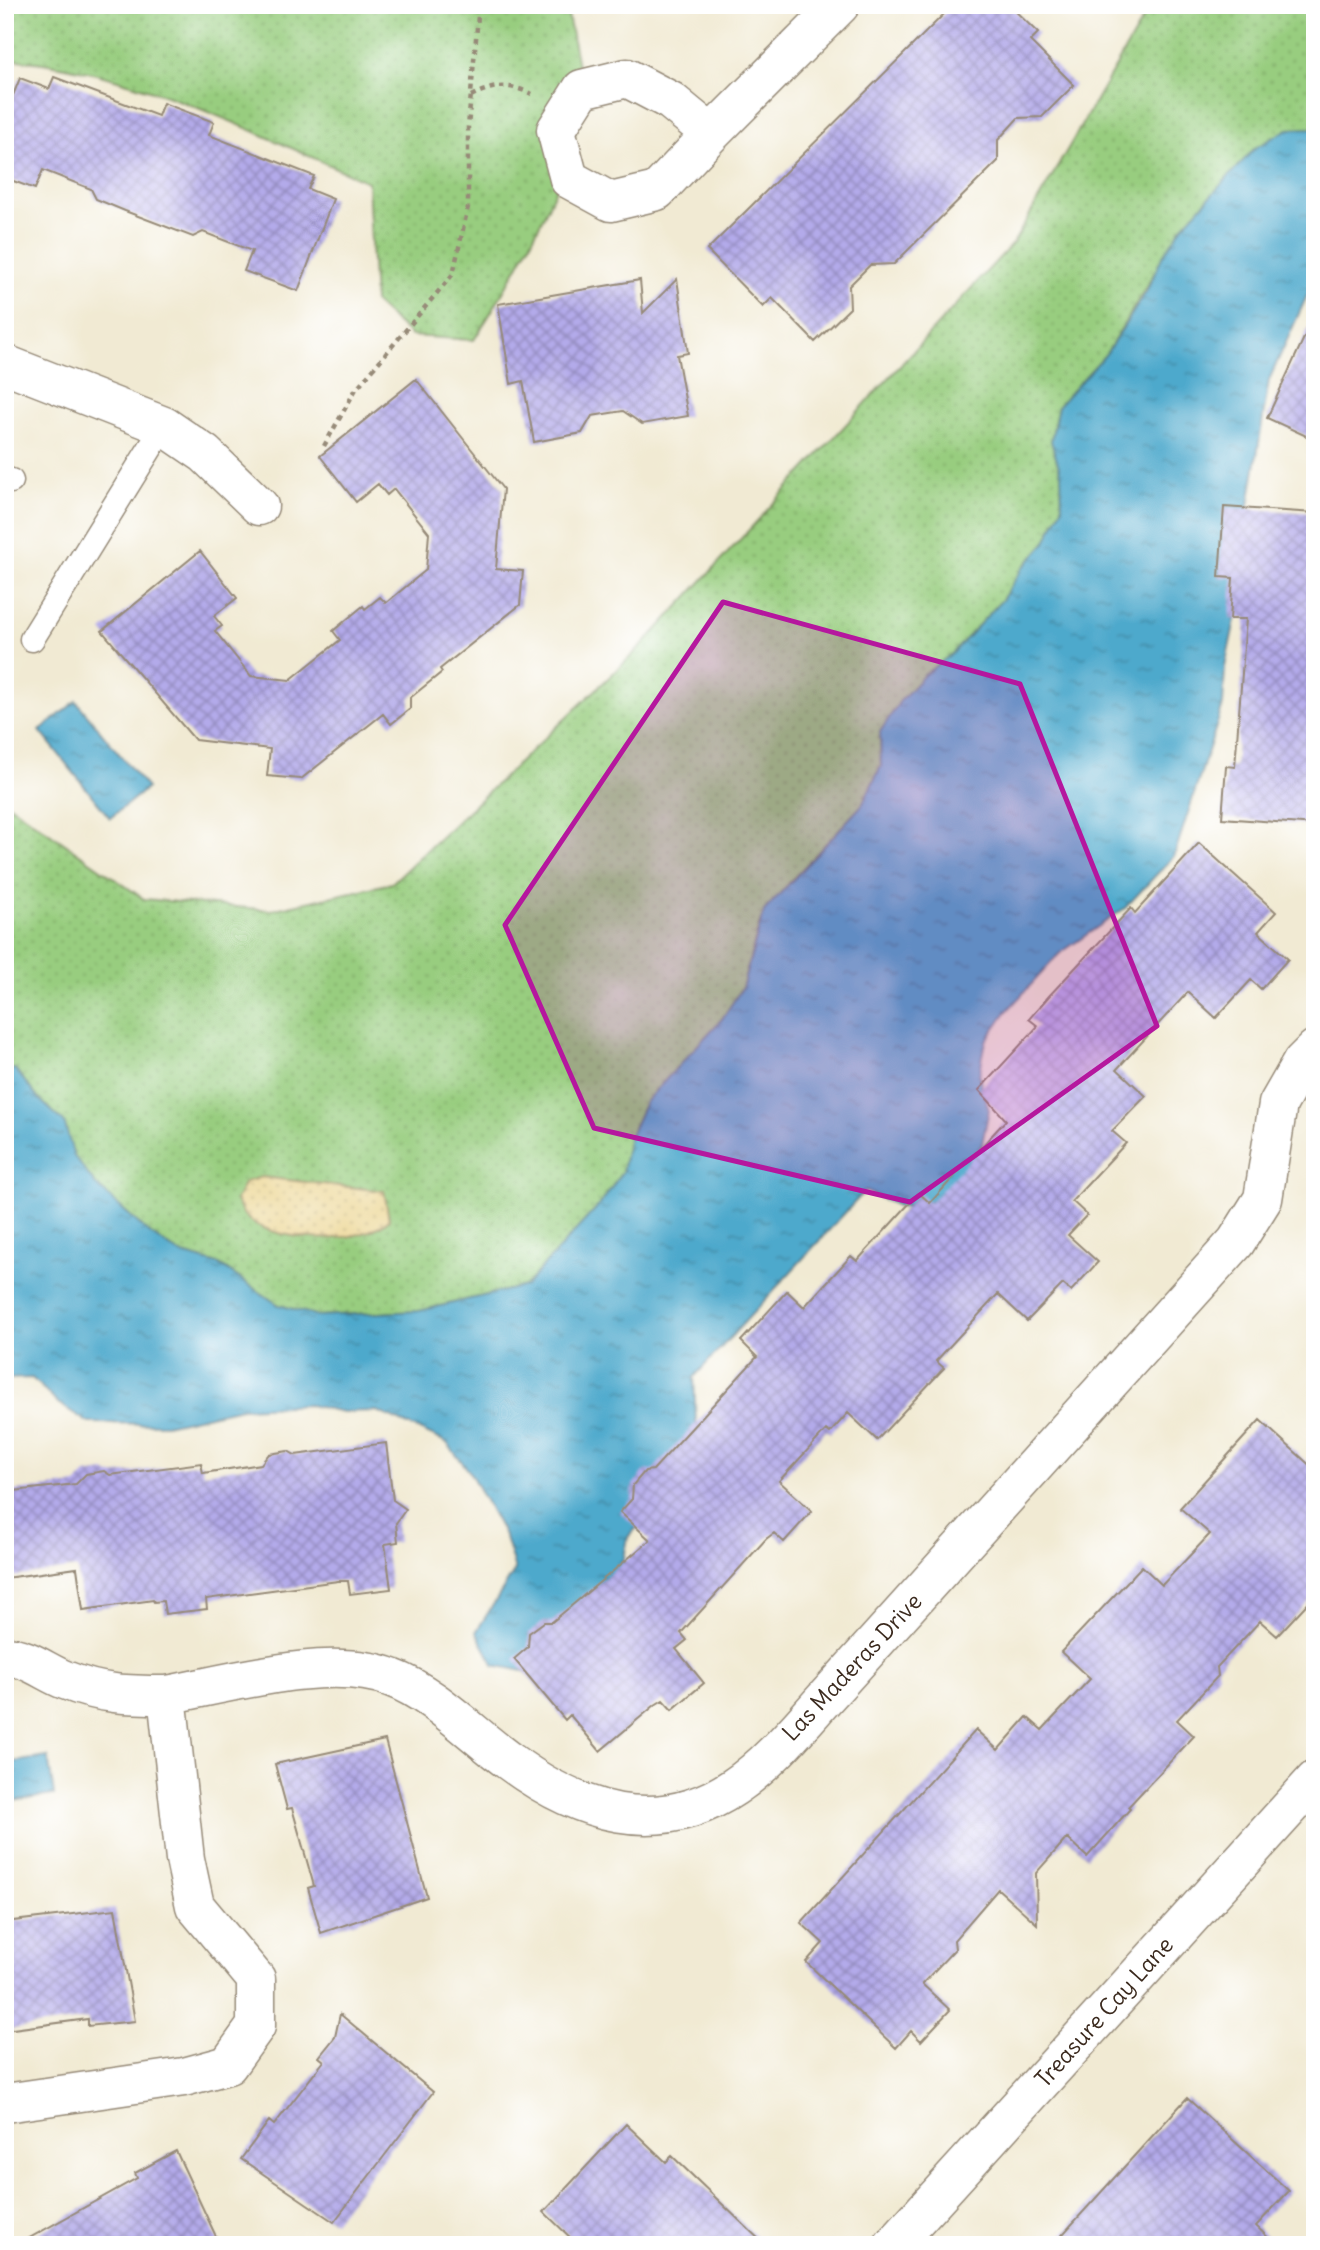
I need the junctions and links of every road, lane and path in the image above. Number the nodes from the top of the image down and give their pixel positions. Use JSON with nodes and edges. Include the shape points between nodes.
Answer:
{"nodes":[{"id":1,"x":479,"y":5,"type":"edge"},
{"id":2,"x":840,"y":5,"type":"edge"},
{"id":3,"x":471,"y":97,"type":"junction"},
{"id":4,"x":566,"y":114,"type":"junction"},
{"id":5,"x":711,"y":134,"type":"junction"},
{"id":6,"x":5,"y":364,"type":"edge"},
{"id":7,"x":164,"y":426,"type":"junction"},
{"id":8,"x":324,"y":446,"type":"dead end"},
{"id":9,"x":260,"y":506,"type":"dead end"},
{"id":10,"x":32,"y":639,"type":"dead end"},
{"id":11,"x":1315,"y":1049,"type":"edge"},
{"id":12,"x":5,"y":1656,"type":"edge"},
{"id":13,"x":167,"y":1695,"type":"junction"},
{"id":14,"x":1315,"y":1780,"type":"edge"},
{"id":15,"x":5,"y":2103,"type":"edge"},
{"id":16,"x":893,"y":2245,"type":"edge"}],
"edges":[{"from":1,"to":3,"type":"path"},
{"from":2,"to":5,"type":"street"},
{"from":3,"to":4,"type":"path","via":[[491,86],[517,86]]},
{"from":3,"to":8,"type":"path","via":[[468,207],[453,274],[356,389]]},
{"from":4,"to":5,"type":"street","via":[[582,89],[627,78],[671,101]]},
{"from":4,"to":5,"type":"street","via":[[556,130],[569,179],[611,202],[657,191]]},
{"from":6,"to":7,"type":"street"},
{"from":7,"to":9,"type":"street","via":[[205,453]]},
{"from":7,"to":10,"type":"lane"},
{"from":11,"to":13,"type":"street","name":"Las Maderas Drive","via":[[1302,1062],[1278,1104],[1262,1199],[1236,1242],[836,1686],[735,1787],[693,1809],[646,1816],[598,1810],[551,1790],[393,1678],[345,1667],[246,1679]]},
{"from":12,"to":13,"type":"street","name":"Las Maderas Drive","via":[[19,1657],[108,1695]]},
{"from":13,"to":15,"type":"street","via":[[185,1859],[195,1906],[256,1979],[256,2026],[228,2065],[184,2077]]},
{"from":14,"to":16,"type":"street","name":"Treasure Cay Lane"}]}
